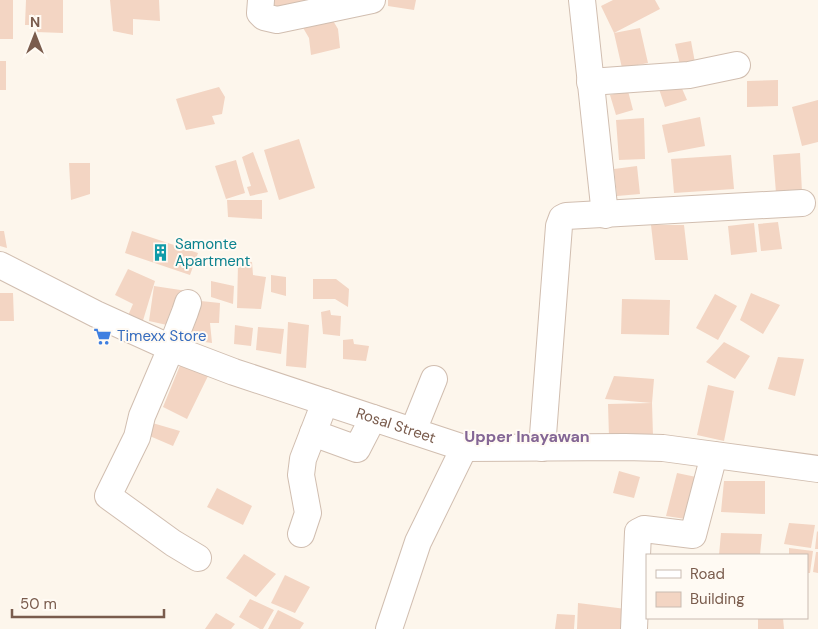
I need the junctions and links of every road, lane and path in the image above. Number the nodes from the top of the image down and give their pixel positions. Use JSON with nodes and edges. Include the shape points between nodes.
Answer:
{"nodes":[{"id":1,"x":260,"y":0,"type":"edge"},
{"id":2,"x":372,"y":0,"type":"edge"},
{"id":3,"x":582,"y":0,"type":"edge"},
{"id":4,"x":737,"y":66,"type":"dead end"},
{"id":5,"x":590,"y":82,"type":"junction"},
{"id":6,"x":802,"y":203,"type":"dead end"},
{"id":7,"x":605,"y":215,"type":"junction"},
{"id":8,"x":0,"y":265,"type":"edge"},
{"id":9,"x":188,"y":303,"type":"dead end"},
{"id":10,"x":171,"y":348,"type":"junction"},
{"id":11,"x":434,"y":379,"type":"dead end"},
{"id":12,"x":325,"y":402,"type":"junction"},
{"id":13,"x":373,"y":418,"type":"junction"},
{"id":14,"x":413,"y":431,"type":"junction"},
{"id":15,"x":313,"y":433,"type":"junction"},
{"id":16,"x":464,"y":448,"type":"junction"},
{"id":17,"x":542,"y":448,"type":"junction"},
{"id":18,"x":714,"y":455,"type":"junction"},
{"id":19,"x":818,"y":469,"type":"edge"},
{"id":20,"x":301,"y":534,"type":"dead end"},
{"id":21,"x":198,"y":558,"type":"dead end"},
{"id":22,"x":638,"y":614,"type":"edge"},
{"id":23,"x":389,"y":629,"type":"edge"}],
"edges":[{"from":1,"to":2,"type":"street","via":[[260,13],[277,20]]},
{"from":3,"to":5,"type":"street"},
{"from":4,"to":5,"type":"street","via":[[689,75]]},
{"from":5,"to":7,"type":"street"},
{"from":6,"to":7,"type":"street"},
{"from":7,"to":17,"type":"street","via":[[566,216],[560,222]]},
{"from":8,"to":10,"type":"street","name":"Rosal Street"},
{"from":9,"to":10,"type":"street"},
{"from":10,"to":12,"type":"street","name":"Rosal Street"},
{"from":10,"to":21,"type":"street","via":[[142,416],[137,437],[108,496]]},
{"from":11,"to":14,"type":"street"},
{"from":12,"to":13,"type":"street","name":"Rosal Street"},
{"from":12,"to":15,"type":"street"},
{"from":13,"to":14,"type":"street","name":"Rosal Street"},
{"from":13,"to":15,"type":"street","via":[[358,449]]},
{"from":14,"to":16,"type":"street","name":"Rosal Street"},
{"from":15,"to":20,"type":"street","via":[[301,475],[308,513]]},
{"from":16,"to":17,"type":"street","name":"Rosal Street"},
{"from":16,"to":23,"type":"street","via":[[418,542]]},
{"from":17,"to":18,"type":"street","name":"Rosal Street","via":[[663,448]]},
{"from":18,"to":19,"type":"street","name":"Rosal Street"},
{"from":18,"to":22,"type":"street","via":[[693,535],[644,529],[638,532]]}]}
